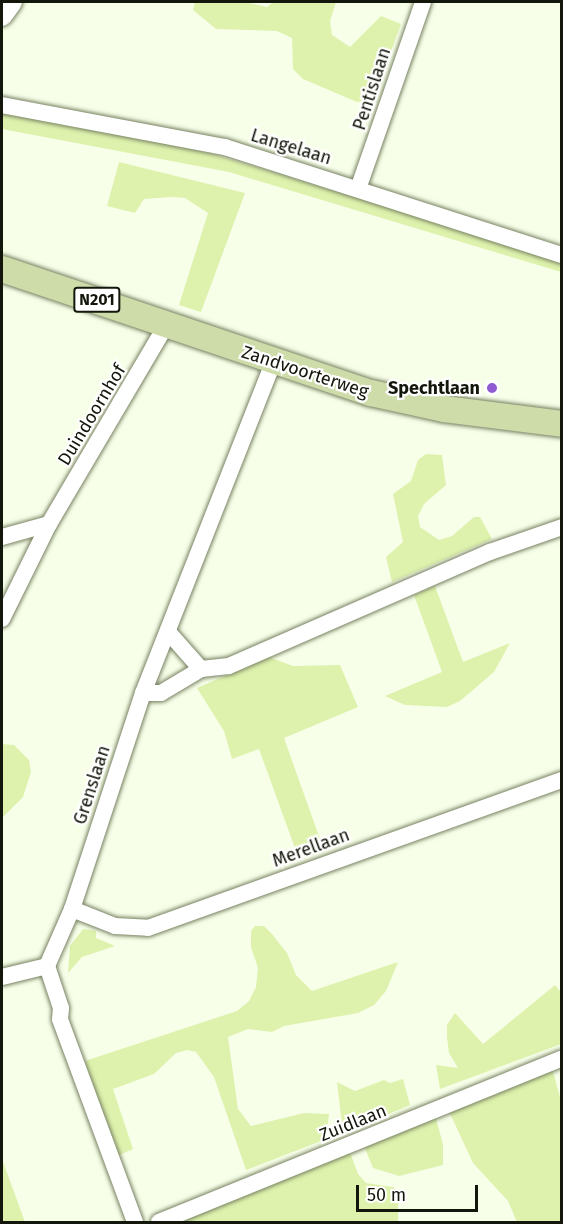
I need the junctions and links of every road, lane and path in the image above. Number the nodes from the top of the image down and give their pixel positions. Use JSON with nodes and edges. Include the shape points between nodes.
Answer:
{"nodes":[{"id":1,"x":12,"y":2,"type":"edge"},
{"id":2,"x":423,"y":2,"type":"edge"},
{"id":3,"x":2,"y":16,"type":"edge"},
{"id":4,"x":2,"y":105,"type":"edge"},
{"id":5,"x":358,"y":189,"type":"junction"},
{"id":6,"x":561,"y":255,"type":"edge"},
{"id":7,"x":2,"y":269,"type":"edge"},
{"id":8,"x":165,"y":325,"type":"junction"},
{"id":9,"x":273,"y":363,"type":"junction"},
{"id":10,"x":561,"y":424,"type":"edge"},
{"id":11,"x":49,"y":525,"type":"junction"},
{"id":12,"x":561,"y":527,"type":"edge"},
{"id":13,"x":2,"y":537,"type":"edge"},
{"id":14,"x":2,"y":619,"type":"edge"},
{"id":15,"x":170,"y":634,"type":"junction"},
{"id":16,"x":201,"y":669,"type":"junction"},
{"id":17,"x":143,"y":693,"type":"junction"},
{"id":18,"x":561,"y":780,"type":"edge"},
{"id":19,"x":72,"y":909,"type":"junction"},
{"id":20,"x":47,"y":966,"type":"junction"},
{"id":21,"x":2,"y":977,"type":"edge"},
{"id":22,"x":561,"y":1058,"type":"edge"},
{"id":23,"x":135,"y":1222,"type":"edge"},
{"id":24,"x":159,"y":1222,"type":"edge"}],
"edges":[{"from":1,"to":3,"type":"street"},
{"from":2,"to":5,"type":"street","name":"Pentislaan"},
{"from":4,"to":5,"type":"street","name":"Langelaan","via":[[225,147]]},
{"from":5,"to":6,"type":"street","name":"Langelaan"},
{"from":7,"to":8,"type":"main road","number":"N201"},
{"from":8,"to":9,"type":"main road","name":"Zandvoorterweg","number":"N201"},
{"from":8,"to":11,"type":"street","name":"Duindoornhof"},
{"from":9,"to":10,"type":"main road","name":"Zandvoorterweg","number":"N201","via":[[399,400]]},
{"from":9,"to":15,"type":"street","name":"Grenslaan"},
{"from":11,"to":13,"type":"street"},
{"from":11,"to":14,"type":"street","name":"Duindoornhof"},
{"from":12,"to":16,"type":"street","via":[[490,552],[229,666]]},
{"from":15,"to":16,"type":"street"},
{"from":15,"to":17,"type":"street","name":"Grenslaan"},
{"from":16,"to":17,"type":"street","via":[[161,693]]},
{"from":17,"to":19,"type":"street","name":"Grenslaan"},
{"from":18,"to":19,"type":"street","name":"Merellaan","via":[[148,928],[115,926]]},
{"from":19,"to":20,"type":"street","name":"Grenslaan"},
{"from":20,"to":21,"type":"street"},
{"from":20,"to":23,"type":"street","via":[[61,1008],[60,1019]]},
{"from":22,"to":24,"type":"street","name":"Zuidlaan"}]}
